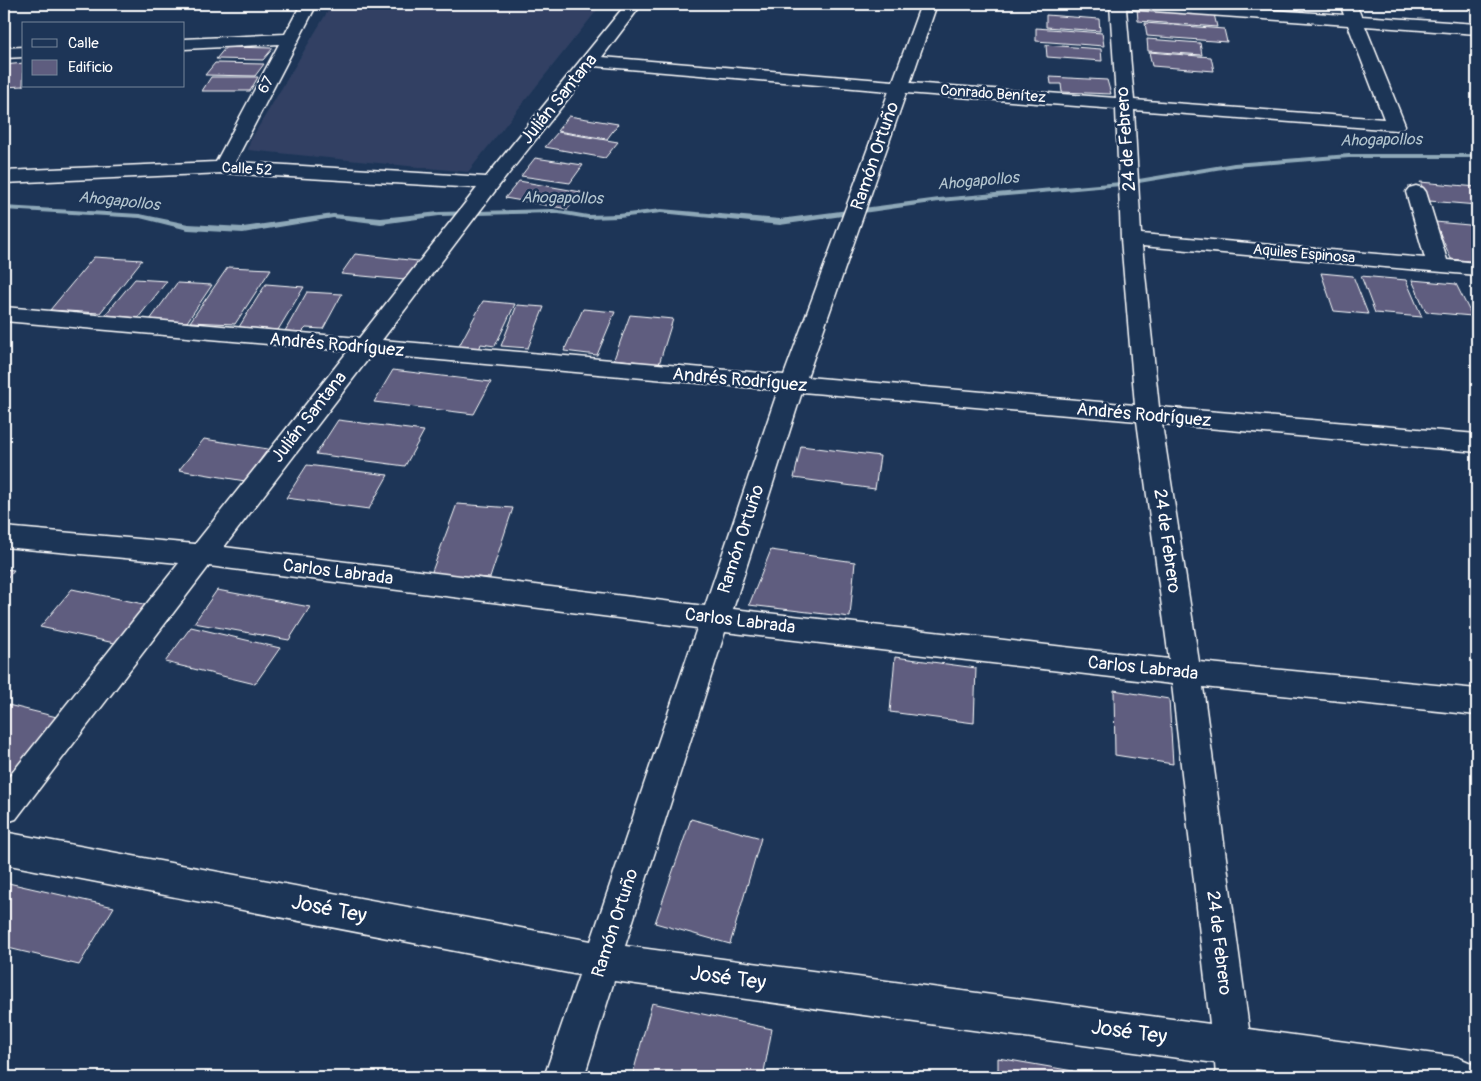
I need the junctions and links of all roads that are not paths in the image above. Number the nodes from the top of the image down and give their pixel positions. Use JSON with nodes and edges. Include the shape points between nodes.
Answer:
{"nodes":[{"id":1,"x":309,"y":4,"type":"edge"},
{"id":2,"x":634,"y":4,"type":"edge"},
{"id":3,"x":929,"y":4,"type":"edge"},
{"id":4,"x":1118,"y":4,"type":"edge"},
{"id":5,"x":1348,"y":4,"type":"edge"},
{"id":6,"x":1355,"y":20,"type":"junction"},
{"id":7,"x":1477,"y":29,"type":"edge"},
{"id":8,"x":291,"y":39,"type":"junction"},
{"id":9,"x":185,"y":44,"type":"edge"},
{"id":10,"x":22,"y":52,"type":"edge"},
{"id":11,"x":4,"y":53,"type":"edge"},
{"id":12,"x":590,"y":61,"type":"junction"},
{"id":13,"x":899,"y":87,"type":"junction"},
{"id":14,"x":1123,"y":104,"type":"junction"},
{"id":15,"x":223,"y":167,"type":"junction"},
{"id":16,"x":4,"y":177,"type":"edge"},
{"id":17,"x":491,"y":183,"type":"junction"},
{"id":18,"x":1416,"y":192,"type":"dead end"},
{"id":19,"x":1131,"y":239,"type":"junction"},
{"id":20,"x":1438,"y":266,"type":"junction"},
{"id":21,"x":1477,"y":269,"type":"edge"},
{"id":22,"x":4,"y":314,"type":"edge"},
{"id":23,"x":364,"y":347,"type":"junction"},
{"id":24,"x":792,"y":384,"type":"junction"},
{"id":25,"x":1148,"y":415,"type":"junction"},
{"id":26,"x":1477,"y":443,"type":"edge"},
{"id":27,"x":4,"y":537,"type":"edge"},
{"id":28,"x":201,"y":555,"type":"junction"},
{"id":29,"x":715,"y":618,"type":"junction"},
{"id":30,"x":1186,"y":673,"type":"junction"},
{"id":31,"x":1477,"y":702,"type":"edge"},
{"id":32,"x":4,"y":808,"type":"edge"},
{"id":33,"x":4,"y":848,"type":"edge"},
{"id":34,"x":602,"y":960,"type":"junction"},
{"id":35,"x":1234,"y":1062,"type":"edge"},
{"id":36,"x":564,"y":1077,"type":"edge"},
{"id":37,"x":1457,"y":1077,"type":"edge"}],
"edges":[{"from":1,"to":8,"type":"street","name":"67"},
{"from":2,"to":12,"type":"street","name":"Julián Santana"},
{"from":3,"to":13,"type":"street","name":"Ramón Ortuño"},
{"from":4,"to":6,"type":"street"},
{"from":4,"to":14,"type":"street","name":"24 de Febrero"},
{"from":5,"to":6,"type":"street"},
{"from":6,"to":7,"type":"street"},
{"from":6,"to":14,"type":"street","name":"Conrado Benítez","via":[[1396,125]]},
{"from":8,"to":9,"type":"street"},
{"from":8,"to":15,"type":"street","name":"67"},
{"from":10,"to":11,"type":"street"},
{"from":12,"to":13,"type":"street","name":"Conrado Benítez"},
{"from":12,"to":17,"type":"street","name":"Julián Santana"},
{"from":13,"to":14,"type":"street","name":"Conrado Benítez"},
{"from":13,"to":24,"type":"street","name":"Ramón Ortuño"},
{"from":14,"to":19,"type":"street","name":"24 de Febrero","via":[[1129,161]]},
{"from":15,"to":16,"type":"street","name":"Calle 52"},
{"from":15,"to":17,"type":"street","name":"Calle 52"},
{"from":17,"to":23,"type":"street","name":"Julián Santana"},
{"from":18,"to":20,"type":"street"},
{"from":19,"to":20,"type":"street","name":"Aquiles Espinosa"},
{"from":19,"to":25,"type":"street","name":"24 de Febrero"},
{"from":20,"to":21,"type":"street","name":"Aquiles Espinosa"},
{"from":22,"to":23,"type":"street","name":"Andrés Rodríguez"},
{"from":23,"to":24,"type":"street","name":"Andrés Rodríguez"},
{"from":23,"to":28,"type":"street","name":"Julián Santana"},
{"from":24,"to":25,"type":"street","name":"Andrés Rodríguez"},
{"from":24,"to":29,"type":"street","name":"Ramón Ortuño"},
{"from":25,"to":26,"type":"street","name":"Andrés Rodríguez"},
{"from":25,"to":30,"type":"street","name":"24 de Febrero"},
{"from":27,"to":28,"type":"street","name":"Carlos Labrada"},
{"from":28,"to":29,"type":"street","name":"Carlos Labrada"},
{"from":28,"to":32,"type":"street","name":"Julián Santana"},
{"from":29,"to":30,"type":"street","name":"Carlos Labrada"},
{"from":29,"to":34,"type":"street","name":"Ramón Ortuño"},
{"from":30,"to":31,"type":"street","name":"Carlos Labrada"},
{"from":30,"to":35,"type":"street","name":"24 de Febrero"},
{"from":33,"to":34,"type":"street","name":"José Tey"},
{"from":34,"to":35,"type":"street","name":"José Tey"},
{"from":34,"to":36,"type":"street","name":"Ramón Ortuño"},
{"from":35,"to":37,"type":"street","name":"José Tey"}]}
